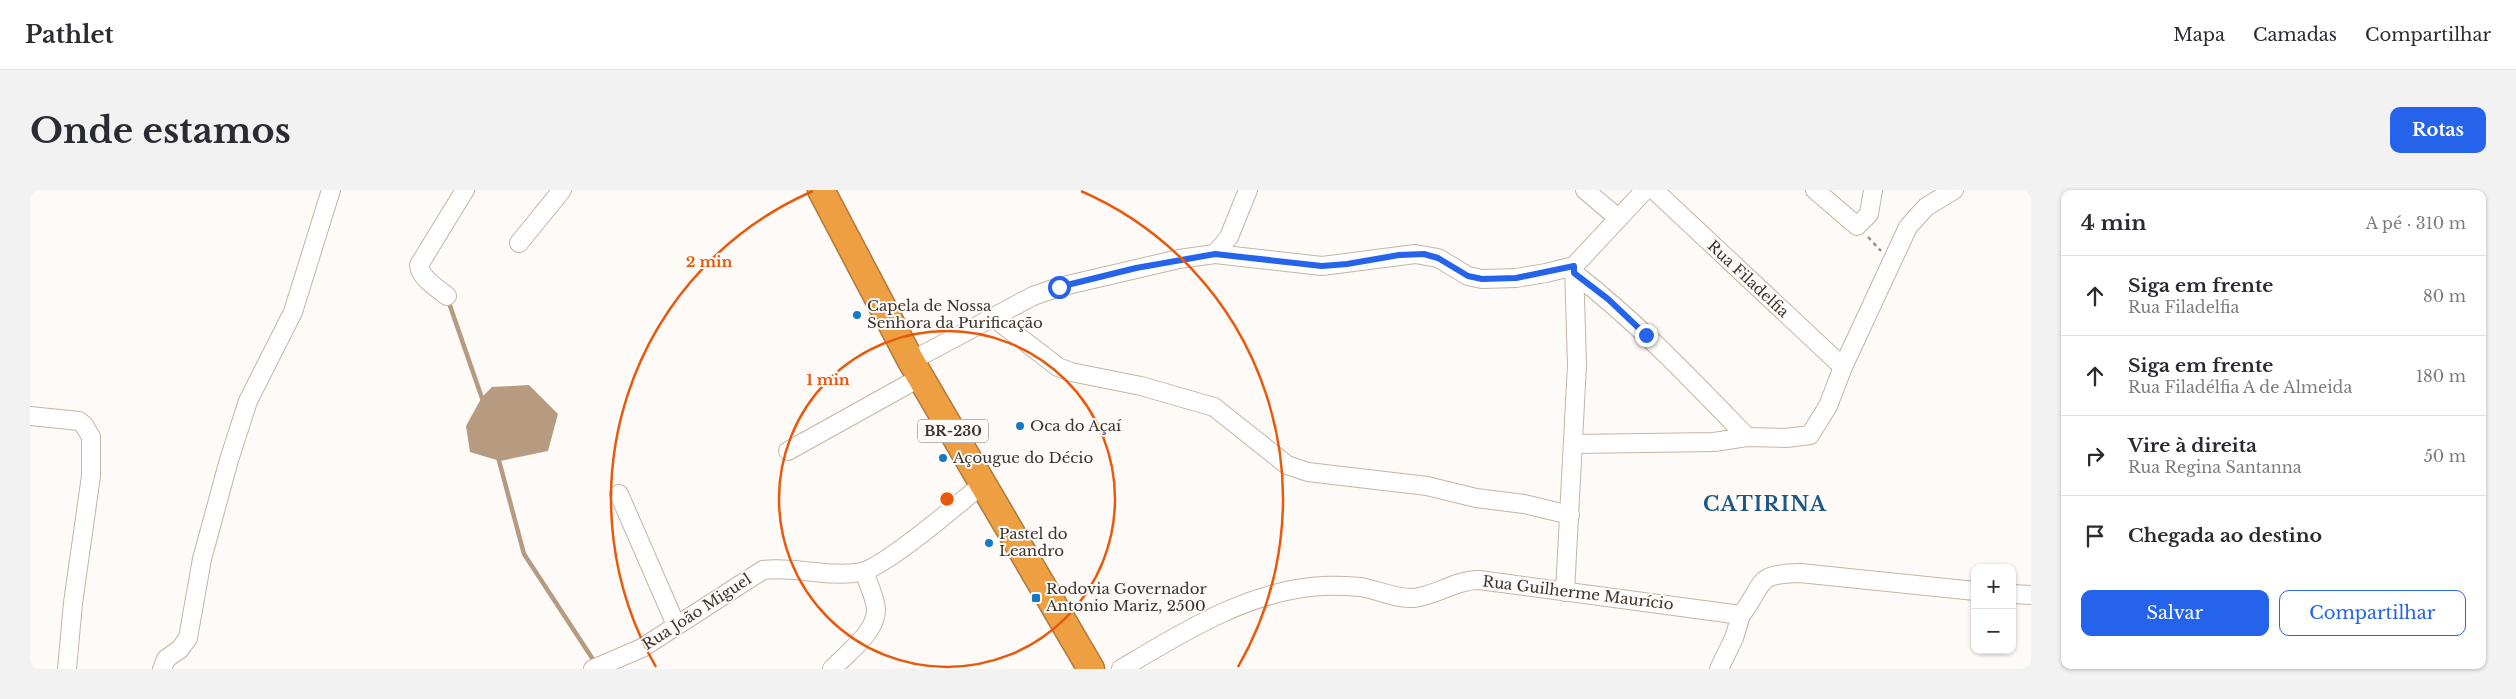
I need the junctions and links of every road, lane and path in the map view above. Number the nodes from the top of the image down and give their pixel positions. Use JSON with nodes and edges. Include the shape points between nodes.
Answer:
{"nodes":[{"id":1,"x":331,"y":190,"type":"edge"},
{"id":2,"x":465,"y":190,"type":"edge"},
{"id":3,"x":562,"y":190,"type":"edge"},
{"id":4,"x":821,"y":190,"type":"edge"},
{"id":5,"x":1248,"y":190,"type":"edge"},
{"id":6,"x":1585,"y":190,"type":"edge"},
{"id":7,"x":1645,"y":190,"type":"edge"},
{"id":8,"x":1654,"y":190,"type":"edge"},
{"id":9,"x":1815,"y":190,"type":"edge"},
{"id":10,"x":1873,"y":190,"type":"edge"},
{"id":11,"x":1954,"y":190,"type":"edge"},
{"id":12,"x":1618,"y":218,"type":"junction"},
{"id":13,"x":1857,"y":226,"type":"junction"},
{"id":14,"x":519,"y":243,"type":"dead end"},
{"id":15,"x":1215,"y":254,"type":"junction"},
{"id":16,"x":1891,"y":261,"type":"junction"},
{"id":17,"x":1574,"y":270,"type":"junction"},
{"id":18,"x":447,"y":296,"type":"dead end"},
{"id":19,"x":993,"y":317,"type":"junction"},
{"id":20,"x":1843,"y":368,"type":"junction"},
{"id":21,"x":916,"y":369,"type":"junction"},
{"id":22,"x":30,"y":416,"type":"edge"},
{"id":23,"x":1747,"y":437,"type":"junction"},
{"id":24,"x":1574,"y":444,"type":"junction"},
{"id":25,"x":788,"y":451,"type":"dead end"},
{"id":26,"x":984,"y":483,"type":"junction"},
{"id":27,"x":619,"y":494,"type":"dead end"},
{"id":28,"x":1570,"y":515,"type":"junction"},
{"id":29,"x":864,"y":572,"type":"junction"},
{"id":30,"x":1971,"y":591,"type":"edge"},
{"id":31,"x":1565,"y":592,"type":"junction"},
{"id":32,"x":2016,"y":594,"type":"edge"},
{"id":33,"x":2031,"y":595,"type":"edge"},
{"id":34,"x":1741,"y":615,"type":"junction"},
{"id":35,"x":676,"y":626,"type":"junction"},
{"id":36,"x":67,"y":669,"type":"edge"},
{"id":37,"x":162,"y":669,"type":"edge"},
{"id":38,"x":593,"y":669,"type":"edge"},
{"id":39,"x":832,"y":669,"type":"edge"},
{"id":40,"x":1091,"y":669,"type":"edge"},
{"id":41,"x":1121,"y":669,"type":"edge"},
{"id":42,"x":1719,"y":669,"type":"edge"}],
"edges":[{"from":1,"to":37,"type":"street","via":[[293,312],[248,401],[229,460],[202,559],[188,638],[166,659]]},
{"from":2,"to":18,"type":"street","via":[[421,259],[419,271]]},
{"from":3,"to":14,"type":"street"},
{"from":4,"to":21,"type":"highway","number":"BR-230"},
{"from":5,"to":15,"type":"street","via":[[1233,229]]},
{"from":6,"to":12,"type":"street"},
{"from":7,"to":12,"type":"street"},
{"from":8,"to":20,"type":"street","name":"Rua Filadelfia"},
{"from":9,"to":13,"type":"street"},
{"from":10,"to":13,"type":"street","via":[[1869,214]]},
{"from":11,"to":16,"type":"street","via":[[1915,217]]},
{"from":12,"to":17,"type":"street"},
{"from":13,"to":16,"type":"path"},
{"from":15,"to":17,"type":"street","via":[[1322,266],[1424,254],[1438,258],[1468,276],[1482,279]]},
{"from":15,"to":19,"type":"street","via":[[1067,284],[1033,296]]},
{"from":16,"to":20,"type":"street"},
{"from":17,"to":23,"type":"street","via":[[1672,358]]},
{"from":17,"to":24,"type":"street","via":[[1577,365]]},
{"from":19,"to":21,"type":"street"},
{"from":19,"to":28,"type":"street","via":[[1058,366],[1214,407],[1287,465],[1308,472],[1427,486]]},
{"from":20,"to":23,"type":"street","via":[[1828,406],[1810,435]]},
{"from":21,"to":25,"type":"street"},
{"from":21,"to":26,"type":"highway","number":"BR-230"},
{"from":22,"to":36,"type":"street","via":[[79,421],[91,437],[91,476]]},
{"from":23,"to":24,"type":"street","via":[[1714,442]]},
{"from":24,"to":28,"type":"street"},
{"from":26,"to":29,"type":"street","name":"Rua João Miguel","via":[[925,530]]},
{"from":26,"to":40,"type":"highway","number":"BR-230"},
{"from":27,"to":35,"type":"street"},
{"from":28,"to":31,"type":"street"},
{"from":29,"to":35,"type":"street","name":"Rua João Miguel","via":[[832,575],[763,570]]},
{"from":29,"to":39,"type":"street","via":[[873,598],[875,618]]},
{"from":30,"to":34,"type":"street","via":[[1800,572],[1779,573],[1761,582]]},
{"from":31,"to":34,"type":"street","name":"Rua Guilherme Maurício"},
{"from":31,"to":41,"type":"street","name":"Rua Guilherme Maurício","via":[[1478,580],[1465,580],[1415,598],[1360,587],[1302,588],[1262,598],[1233,610]]},
{"from":32,"to":33,"type":"street"},
{"from":34,"to":42,"type":"street"},
{"from":35,"to":38,"type":"street","name":"Rua João Miguel","via":[[642,648]]}]}
